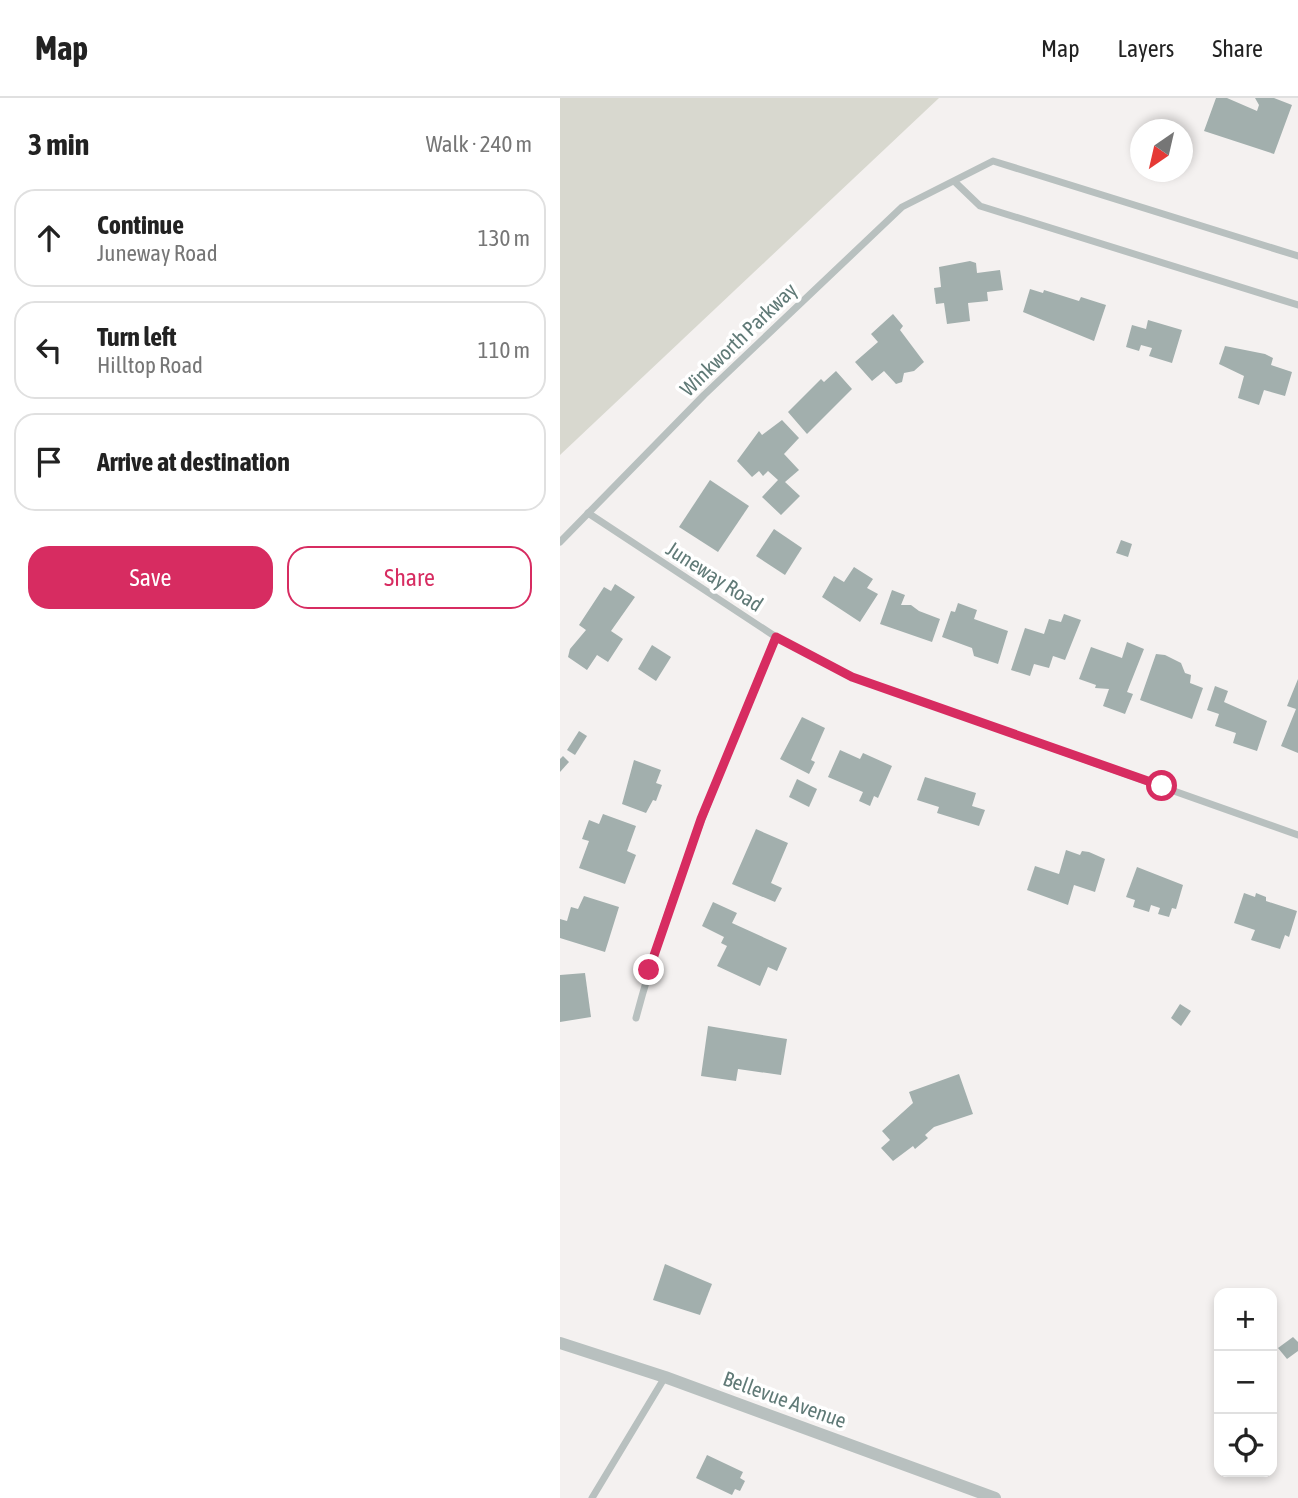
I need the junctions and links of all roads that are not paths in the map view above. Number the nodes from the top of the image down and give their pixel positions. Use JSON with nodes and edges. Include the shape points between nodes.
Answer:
{"nodes":[{"id":1,"x":955,"y":182,"type":"junction"},
{"id":2,"x":1298,"y":256,"type":"edge"},
{"id":3,"x":1298,"y":305,"type":"edge"},
{"id":4,"x":588,"y":513,"type":"junction"},
{"id":5,"x":560,"y":542,"type":"edge"},
{"id":6,"x":776,"y":637,"type":"junction"},
{"id":7,"x":1298,"y":835,"type":"edge"},
{"id":8,"x":636,"y":1018,"type":"dead end"},
{"id":9,"x":560,"y":1343,"type":"edge"},
{"id":10,"x":665,"y":1377,"type":"junction"},
{"id":11,"x":592,"y":1498,"type":"edge"},
{"id":12,"x":995,"y":1498,"type":"edge"}],
"edges":[{"from":1,"to":2,"type":"street","name":"Winkworth Parkway","via":[[993,160]]},
{"from":1,"to":3,"type":"street","via":[[980,205]]},
{"from":1,"to":4,"type":"street","name":"Winkworth Parkway","via":[[902,207],[704,395]]},
{"from":4,"to":5,"type":"street","name":"Winkworth Parkway"},
{"from":4,"to":6,"type":"street","name":"Juneway Road"},
{"from":6,"to":7,"type":"street","name":"Juneway Road","via":[[852,677]]},
{"from":6,"to":8,"type":"street","via":[[701,819]]},
{"from":9,"to":10,"type":"street","name":"Bellevue Avenue"},
{"from":10,"to":11,"type":"street"},
{"from":10,"to":12,"type":"street","name":"Bellevue Avenue"}]}
